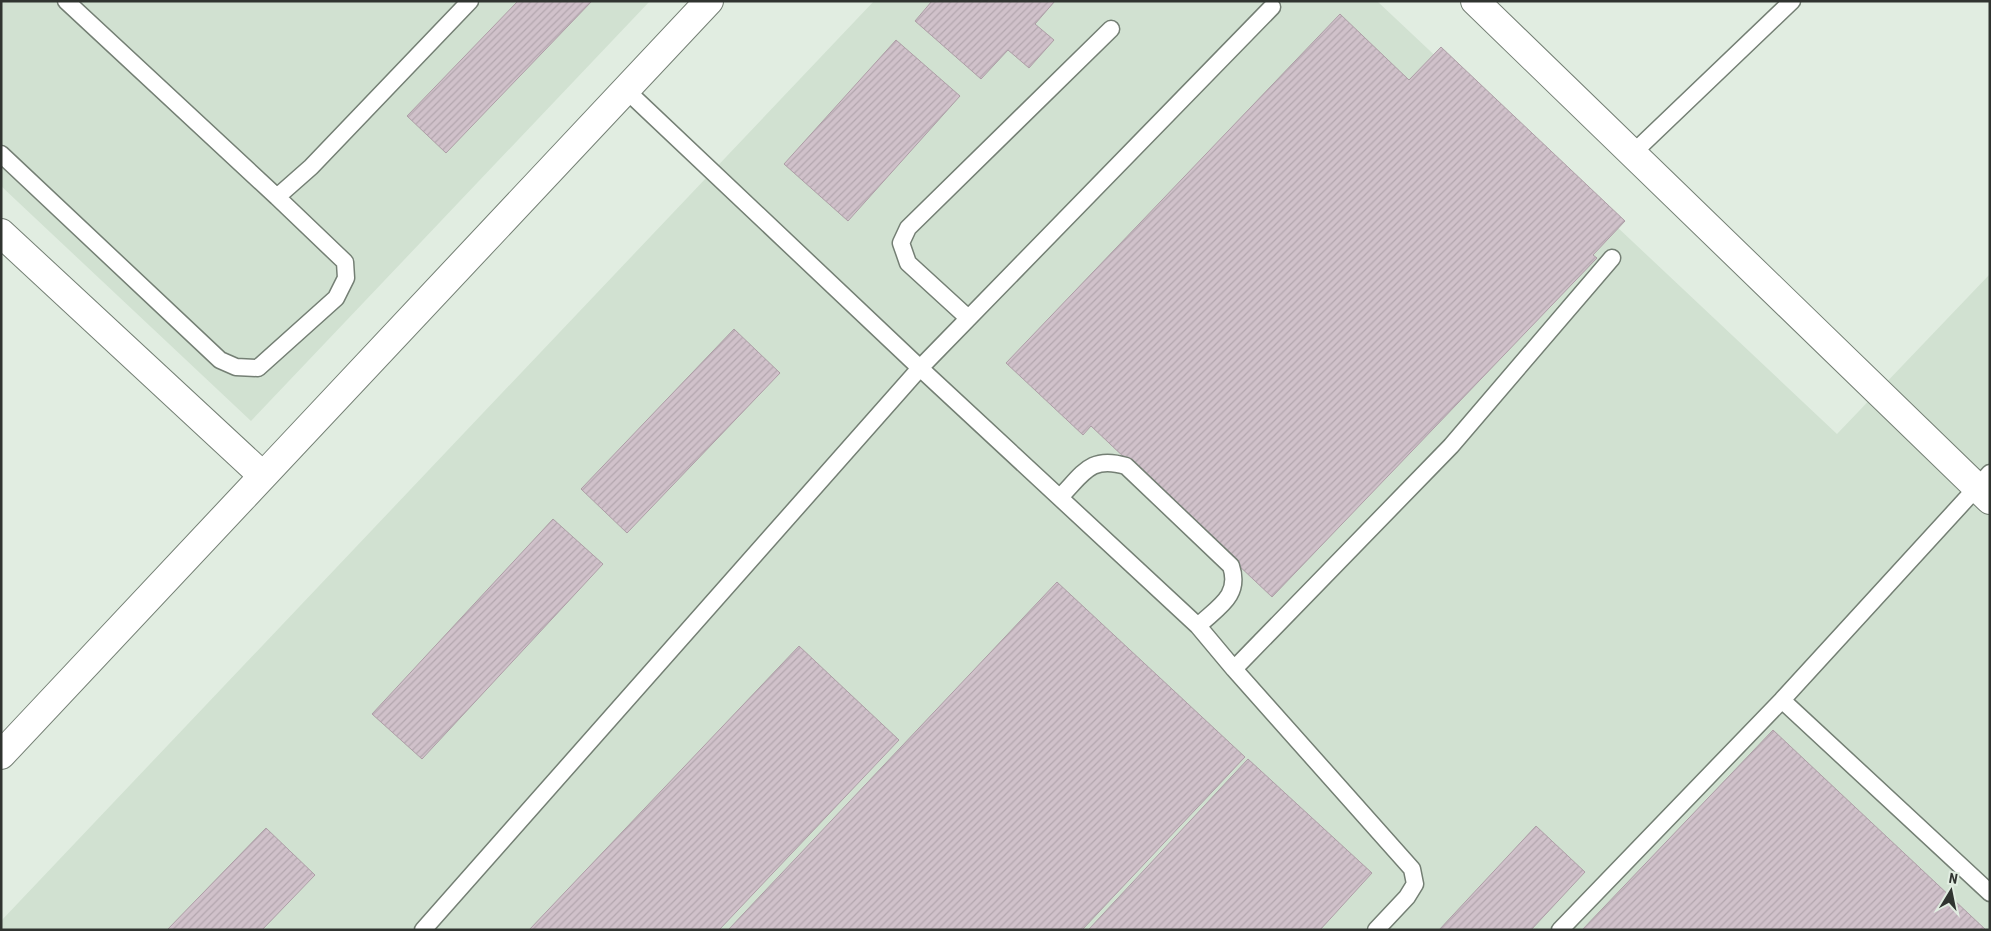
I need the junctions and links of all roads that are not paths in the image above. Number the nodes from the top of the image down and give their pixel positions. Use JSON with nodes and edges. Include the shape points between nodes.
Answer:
{"nodes":[{"id":1,"x":66,"y":1,"type":"edge"},
{"id":2,"x":470,"y":1,"type":"edge"},
{"id":3,"x":709,"y":1,"type":"edge"},
{"id":4,"x":1475,"y":1,"type":"edge"},
{"id":5,"x":1792,"y":1,"type":"edge"},
{"id":6,"x":1272,"y":7,"type":"dead end"},
{"id":7,"x":1111,"y":29,"type":"dead end"},
{"id":8,"x":626,"y":90,"type":"junction"},
{"id":9,"x":1,"y":154,"type":"edge"},
{"id":10,"x":1632,"y":154,"type":"junction"},
{"id":11,"x":277,"y":196,"type":"junction"},
{"id":12,"x":1,"y":233,"type":"edge"},
{"id":13,"x":1612,"y":258,"type":"dead end"},
{"id":14,"x":967,"y":317,"type":"junction"},
{"id":15,"x":920,"y":368,"type":"junction"},
{"id":16,"x":263,"y":476,"type":"junction"},
{"id":17,"x":1985,"y":487,"type":"edge"},
{"id":18,"x":1060,"y":497,"type":"junction"},
{"id":19,"x":1198,"y":626,"type":"junction"},
{"id":20,"x":1234,"y":669,"type":"junction"},
{"id":21,"x":1782,"y":700,"type":"junction"},
{"id":22,"x":1,"y":755,"type":"edge"},
{"id":23,"x":1990,"y":893,"type":"edge"},
{"id":24,"x":423,"y":930,"type":"edge"},
{"id":25,"x":1376,"y":930,"type":"edge"},
{"id":26,"x":1560,"y":930,"type":"edge"}],
"edges":[{"from":1,"to":11,"type":"lane"},
{"from":2,"to":11,"type":"lane","via":[[311,166]]},
{"from":3,"to":8,"type":"street"},
{"from":4,"to":10,"type":"street"},
{"from":5,"to":10,"type":"lane"},
{"from":6,"to":14,"type":"lane"},
{"from":7,"to":14,"type":"lane","via":[[908,228],[901,243],[908,263]]},
{"from":8,"to":15,"type":"lane"},
{"from":8,"to":16,"type":"street"},
{"from":9,"to":11,"type":"lane","via":[[220,360],[236,367],[258,368],[264,364],[336,298],[346,278],[345,262]]},
{"from":10,"to":17,"type":"street"},
{"from":12,"to":16,"type":"street"},
{"from":13,"to":20,"type":"lane","via":[[1451,446]]},
{"from":14,"to":15,"type":"lane"},
{"from":15,"to":18,"type":"lane"},
{"from":15,"to":24,"type":"lane"},
{"from":16,"to":22,"type":"street"},
{"from":17,"to":21,"type":"lane"},
{"from":18,"to":19,"type":"lane"},
{"from":18,"to":19,"type":"lane","via":[[1092,465],[1110,462],[1126,466],[1231,566],[1236,580],[1230,596]]},
{"from":19,"to":20,"type":"lane"},
{"from":20,"to":25,"type":"lane","via":[[1412,869],[1415,884]]},
{"from":21,"to":23,"type":"lane"},
{"from":21,"to":26,"type":"lane"}]}
